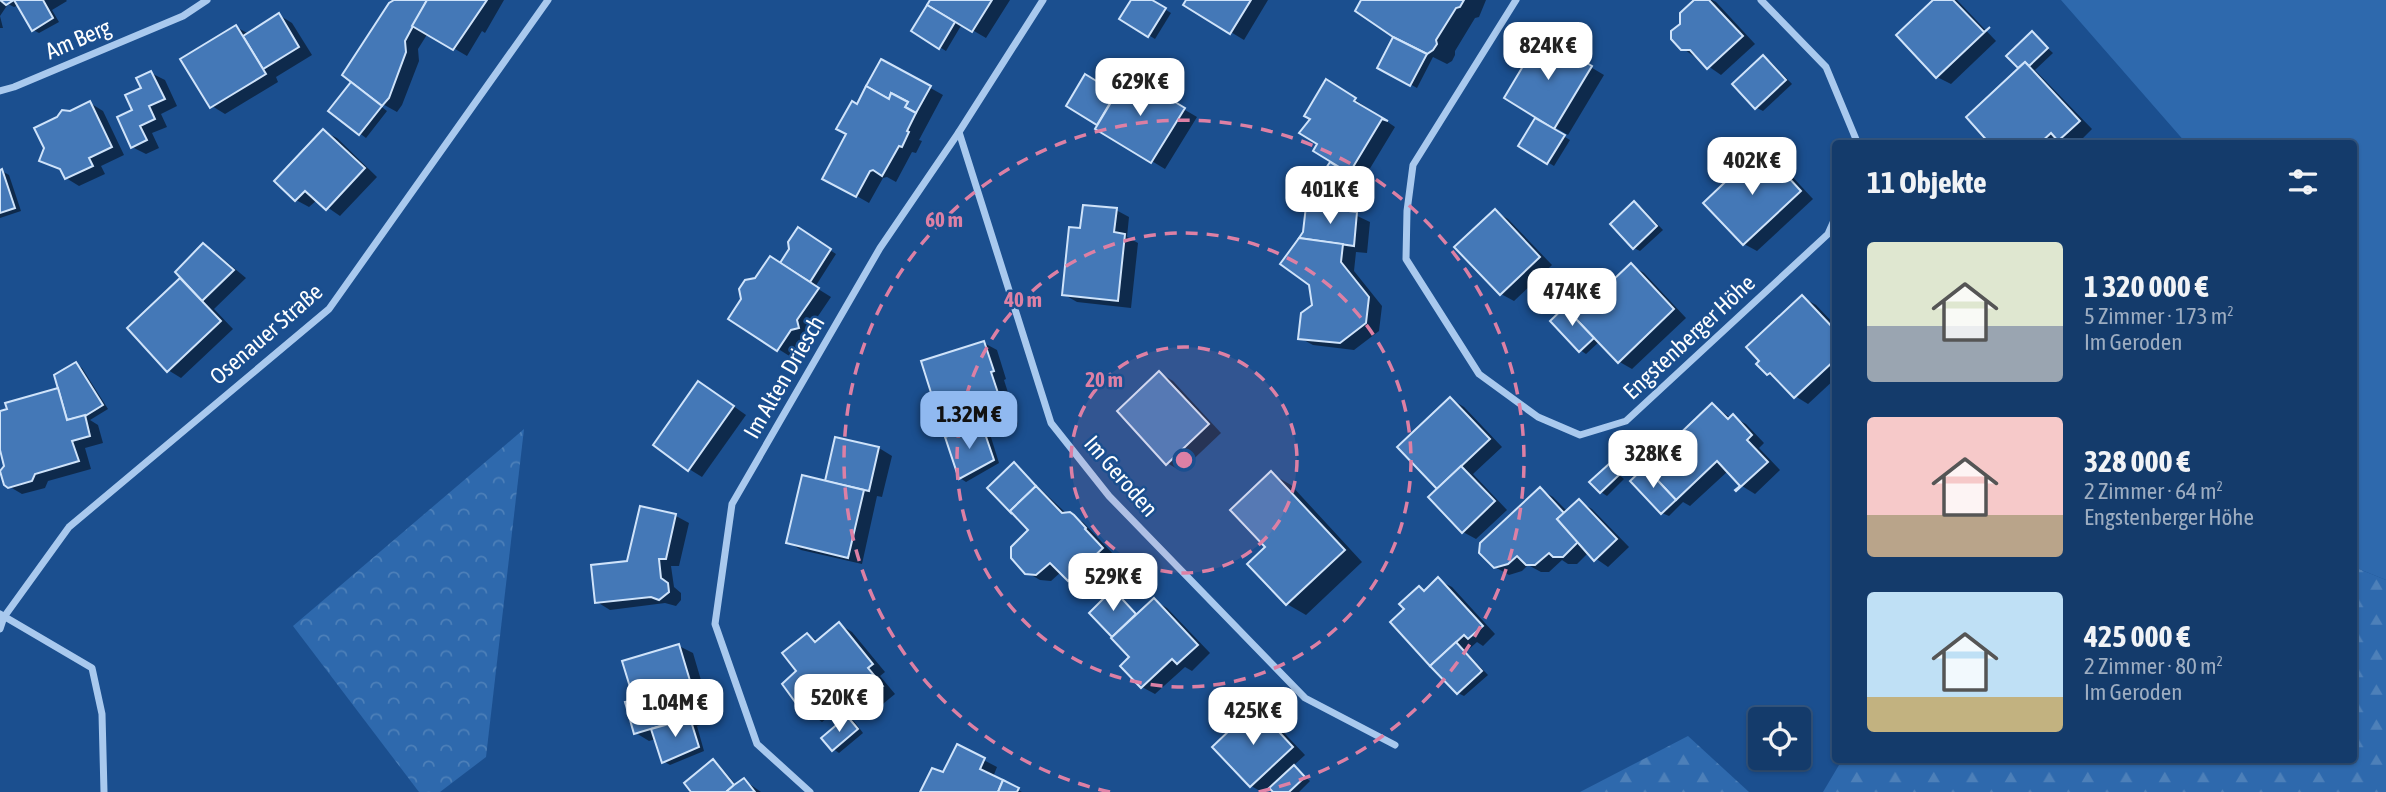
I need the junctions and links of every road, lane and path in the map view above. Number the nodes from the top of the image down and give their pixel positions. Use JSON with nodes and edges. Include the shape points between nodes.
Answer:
{"nodes":[{"id":1,"x":207,"y":0,"type":"edge"},
{"id":2,"x":548,"y":0,"type":"edge"},
{"id":3,"x":1042,"y":0,"type":"edge"},
{"id":4,"x":1516,"y":0,"type":"edge"},
{"id":5,"x":1761,"y":0,"type":"edge"},
{"id":6,"x":0,"y":91,"type":"edge"},
{"id":7,"x":959,"y":132,"type":"junction"},
{"id":8,"x":1856,"y":140,"type":"edge"},
{"id":9,"x":1832,"y":225,"type":"edge"},
{"id":10,"x":2,"y":615,"type":"edge"},
{"id":11,"x":0,"y":629,"type":"edge"},
{"id":12,"x":1395,"y":745,"type":"dead end"},
{"id":13,"x":104,"y":792,"type":"edge"},
{"id":14,"x":810,"y":792,"type":"edge"}],
"edges":[{"from":1,"to":6,"type":"street","name":"Am Berg","via":[[183,16]]},
{"from":2,"to":10,"type":"street","name":"Osenauer Straße","via":[[329,309],[69,527]]},
{"from":3,"to":7,"type":"street","name":"Im Alten Driesch"},
{"from":4,"to":9,"type":"street","name":"Engstenberger Höhe","via":[[1413,165],[1406,259],[1479,374],[1538,418],[1580,435],[1626,421],[1828,234]]},
{"from":5,"to":8,"type":"street","via":[[1826,67]]},
{"from":7,"to":12,"type":"street","name":"Im Geroden","via":[[1051,423],[1109,496],[1305,698]]},
{"from":7,"to":14,"type":"street","name":"Im Alten Driesch","via":[[880,247],[732,504],[715,624],[757,744]]},
{"from":10,"to":11,"type":"street","name":"Osenauer Straße"},
{"from":10,"to":13,"type":"street","via":[[92,668],[102,714]]}]}
